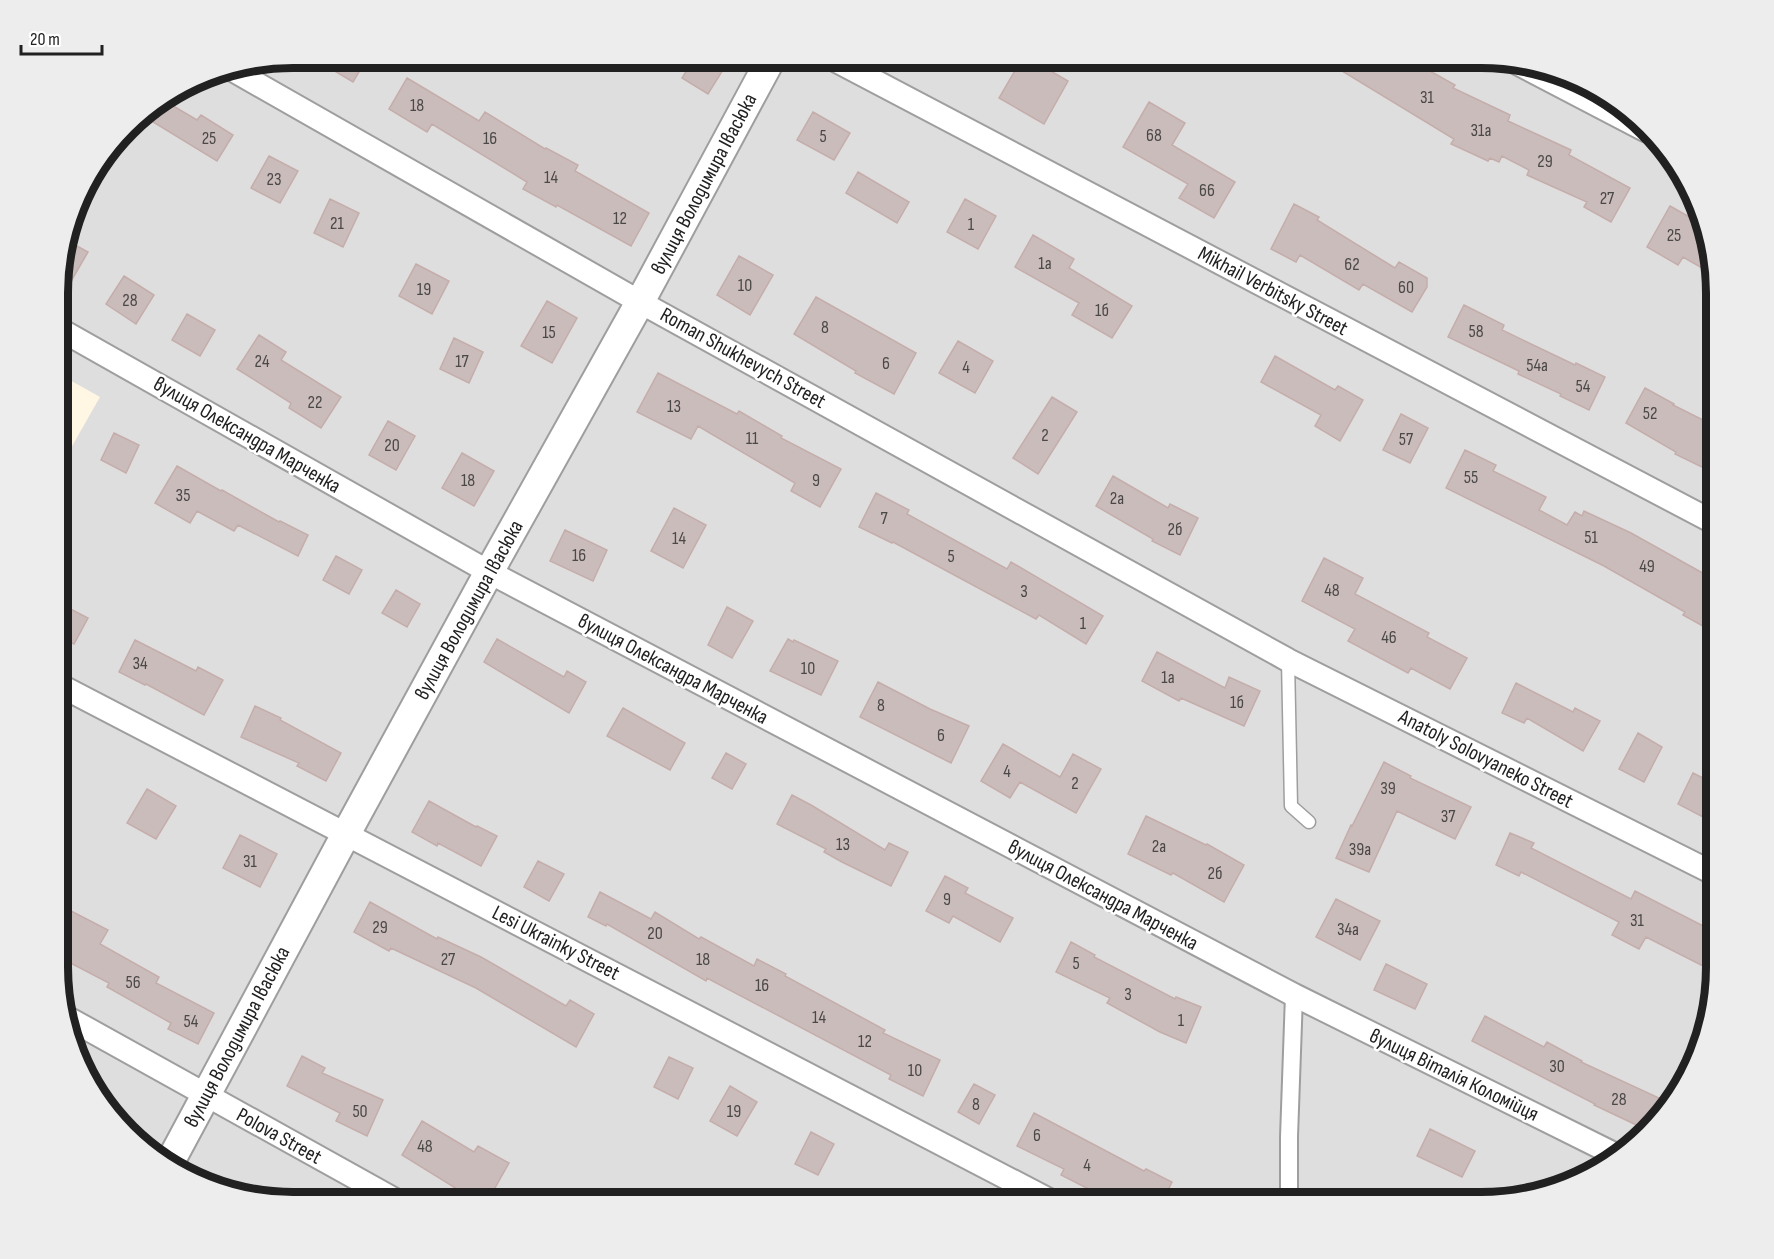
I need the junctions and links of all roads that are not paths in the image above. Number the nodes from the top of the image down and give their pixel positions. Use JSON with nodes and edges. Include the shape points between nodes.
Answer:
{"nodes":[{"id":1,"x":766,"y":68,"type":"edge"},
{"id":2,"x":850,"y":68,"type":"edge"},
{"id":3,"x":239,"y":74,"type":"edge"},
{"id":4,"x":1538,"y":75,"type":"edge"},
{"id":5,"x":1627,"y":121,"type":"edge"},
{"id":6,"x":640,"y":302,"type":"junction"},
{"id":7,"x":68,"y":334,"type":"edge"},
{"id":8,"x":1706,"y":519,"type":"edge"},
{"id":9,"x":489,"y":572,"type":"junction"},
{"id":10,"x":1257,"y":643,"type":"joint"},
{"id":11,"x":1288,"y":660,"type":"junction"},
{"id":12,"x":68,"y":690,"type":"edge"},
{"id":13,"x":1309,"y":822,"type":"dead end"},
{"id":14,"x":346,"y":834,"type":"junction"},
{"id":15,"x":1706,"y":870,"type":"edge"},
{"id":16,"x":1294,"y":995,"type":"junction"},
{"id":17,"x":74,"y":1022,"type":"edge"},
{"id":18,"x":206,"y":1096,"type":"junction"},
{"id":19,"x":1609,"y":1152,"type":"edge"},
{"id":20,"x":173,"y":1157,"type":"edge"},
{"id":21,"x":381,"y":1192,"type":"edge"},
{"id":22,"x":1034,"y":1192,"type":"edge"},
{"id":23,"x":1289,"y":1192,"type":"edge"}],
"edges":[{"from":1,"to":6,"type":"street","name":"вулиця Володимира Івасюка"},
{"from":2,"to":8,"type":"street","name":"Mikhail Verbitsky Street"},
{"from":3,"to":6,"type":"street","name":"Roman Shukhevych Street"},
{"from":4,"to":5,"type":"street"},
{"from":6,"to":9,"type":"street","name":"вулиця Володимира Івасюка"},
{"from":6,"to":10,"type":"street","name":"Roman Shukhevych Street"},
{"from":7,"to":9,"type":"street","name":"вулиця Олександра Марченка"},
{"from":9,"to":14,"type":"street","name":"вулиця Володимира Івасюка"},
{"from":9,"to":16,"type":"street","name":"вулиця Олександра Марченка"},
{"from":10,"to":11,"type":"street","name":"Anatoly Solovyaneko Street"},
{"from":11,"to":13,"type":"lane","via":[[1290,806]]},
{"from":11,"to":15,"type":"street","name":"Anatoly Solovyaneko Street"},
{"from":12,"to":14,"type":"street","name":"Lesi Ukrainky Street"},
{"from":14,"to":18,"type":"street","name":"вулиця Володимира Івасюка"},
{"from":14,"to":22,"type":"street","name":"Lesi Ukrainky Street"},
{"from":16,"to":19,"type":"street","name":"вулиця Віталія Коломійця"},
{"from":16,"to":23,"type":"street"},
{"from":17,"to":18,"type":"street","name":"Polova Street"},
{"from":18,"to":20,"type":"street","name":"вулиця Володимира Івасюка"},
{"from":18,"to":21,"type":"street","name":"Polova Street"}]}
